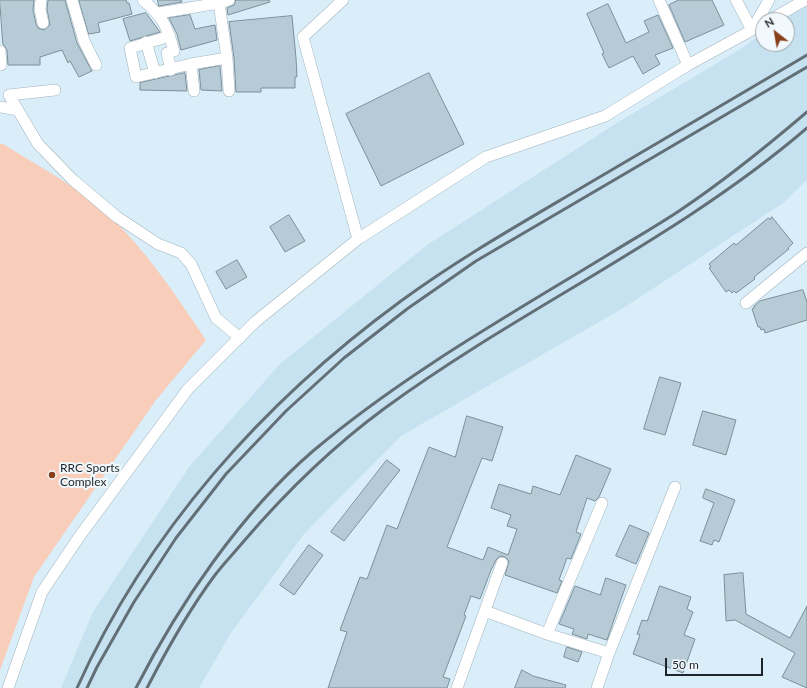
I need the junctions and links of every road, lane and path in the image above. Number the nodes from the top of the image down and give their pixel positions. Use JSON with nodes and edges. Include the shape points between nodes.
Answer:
{"nodes":[{"id":1,"x":41,"y":0,"type":"edge"},
{"id":2,"x":72,"y":0,"type":"edge"},
{"id":3,"x":143,"y":0,"type":"edge"},
{"id":4,"x":343,"y":0,"type":"edge"},
{"id":5,"x":659,"y":0,"type":"edge"},
{"id":6,"x":736,"y":0,"type":"edge"},
{"id":7,"x":769,"y":0,"type":"edge"},
{"id":8,"x":805,"y":0,"type":"edge"},
{"id":9,"x":224,"y":2,"type":"edge"},
{"id":10,"x":784,"y":12,"type":"edge"},
{"id":11,"x":159,"y":13,"type":"junction"},
{"id":12,"x":43,"y":23,"type":"dead end"},
{"id":13,"x":755,"y":28,"type":"edge"},
{"id":14,"x":752,"y":30,"type":"junction"},
{"id":15,"x":170,"y":36,"type":"junction"},
{"id":16,"x":146,"y":42,"type":"junction"},
{"id":17,"x":0,"y":51,"type":"edge"},
{"id":18,"x":167,"y":53,"type":"junction"},
{"id":19,"x":150,"y":58,"type":"junction"},
{"id":20,"x":227,"y":58,"type":"junction"},
{"id":21,"x":191,"y":64,"type":"junction"},
{"id":22,"x":96,"y":65,"type":"dead end"},
{"id":23,"x":688,"y":65,"type":"junction"},
{"id":24,"x":1,"y":66,"type":"edge"},
{"id":25,"x":171,"y":70,"type":"junction"},
{"id":26,"x":155,"y":73,"type":"junction"},
{"id":27,"x":55,"y":90,"type":"dead end"},
{"id":28,"x":194,"y":91,"type":"dead end"},
{"id":29,"x":229,"y":91,"type":"dead end"},
{"id":30,"x":0,"y":107,"type":"edge"},
{"id":31,"x":18,"y":110,"type":"junction"},
{"id":32,"x":358,"y":239,"type":"junction"},
{"id":33,"x":807,"y":253,"type":"edge"},
{"id":34,"x":746,"y":303,"type":"dead end"},
{"id":35,"x":240,"y":338,"type":"junction"},
{"id":36,"x":675,"y":487,"type":"dead end"},
{"id":37,"x":602,"y":503,"type":"dead end"},
{"id":38,"x":502,"y":563,"type":"dead end"},
{"id":39,"x":485,"y":611,"type":"junction"},
{"id":40,"x":547,"y":634,"type":"junction"},
{"id":41,"x":609,"y":653,"type":"junction"},
{"id":42,"x":8,"y":688,"type":"edge"},
{"id":43,"x":457,"y":688,"type":"edge"},
{"id":44,"x":597,"y":688,"type":"edge"}],
"edges":[{"from":1,"to":12,"type":"street"},
{"from":2,"to":22,"type":"street","via":[[84,41]]},
{"from":3,"to":11,"type":"street"},
{"from":4,"to":32,"type":"street","via":[[303,37]]},
{"from":5,"to":23,"type":"street"},
{"from":6,"to":14,"type":"street"},
{"from":7,"to":14,"type":"street"},
{"from":8,"to":10,"type":"street"},
{"from":9,"to":11,"type":"street"},
{"from":9,"to":20,"type":"street"},
{"from":11,"to":15,"type":"street"},
{"from":13,"to":14,"type":"street"},
{"from":14,"to":23,"type":"street"},
{"from":15,"to":16,"type":"street"},
{"from":15,"to":18,"type":"street","via":[[174,51]]},
{"from":16,"to":19,"type":"street"},
{"from":16,"to":26,"type":"street","via":[[130,48],[135,76],[138,78]]},
{"from":17,"to":24,"type":"street"},
{"from":18,"to":19,"type":"street"},
{"from":18,"to":25,"type":"street"},
{"from":19,"to":26,"type":"street"},
{"from":20,"to":21,"type":"street"},
{"from":20,"to":29,"type":"street"},
{"from":21,"to":25,"type":"street"},
{"from":21,"to":28,"type":"street"},
{"from":23,"to":32,"type":"street","via":[[605,116],[486,157]]},
{"from":25,"to":26,"type":"street"},
{"from":27,"to":31,"type":"street","via":[[9,95]]},
{"from":30,"to":31,"type":"street"},
{"from":31,"to":35,"type":"street","via":[[38,144],[72,180],[117,217],[158,244],[181,253],[191,264],[216,318]]},
{"from":32,"to":35,"type":"street","via":[[255,322]]},
{"from":33,"to":34,"type":"street"},
{"from":35,"to":42,"type":"street","via":[[188,389],[42,592]]},
{"from":36,"to":41,"type":"street"},
{"from":37,"to":40,"type":"street"},
{"from":38,"to":39,"type":"street"},
{"from":39,"to":40,"type":"street"},
{"from":39,"to":43,"type":"street"},
{"from":40,"to":41,"type":"street"},
{"from":41,"to":44,"type":"street"}]}
